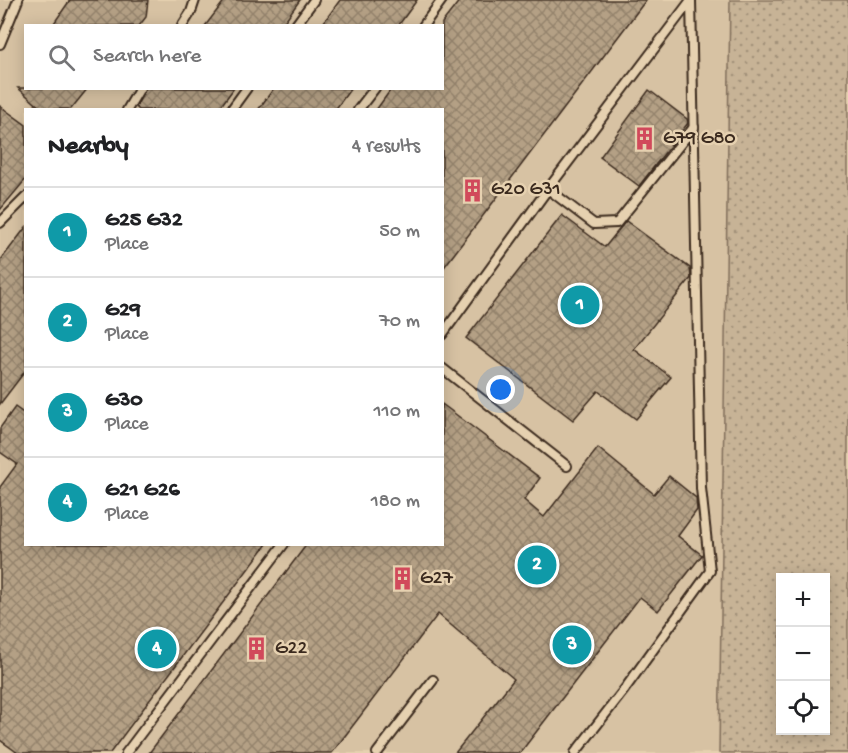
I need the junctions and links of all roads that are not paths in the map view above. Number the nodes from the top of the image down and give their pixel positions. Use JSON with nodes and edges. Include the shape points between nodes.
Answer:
{"nodes":[{"id":1,"x":18,"y":0,"type":"edge"},
{"id":2,"x":195,"y":0,"type":"edge"},
{"id":3,"x":314,"y":0,"type":"edge"},
{"id":4,"x":442,"y":0,"type":"edge"},
{"id":5,"x":692,"y":0,"type":"edge"},
{"id":6,"x":183,"y":24,"type":"edge"},
{"id":7,"x":296,"y":24,"type":"edge"},
{"id":8,"x":424,"y":24,"type":"edge"},
{"id":9,"x":0,"y":44,"type":"edge"},
{"id":10,"x":139,"y":90,"type":"edge"},
{"id":11,"x":246,"y":90,"type":"edge"},
{"id":12,"x":373,"y":90,"type":"edge"},
{"id":13,"x":128,"y":108,"type":"edge"},
{"id":14,"x":232,"y":108,"type":"edge"},
{"id":15,"x":360,"y":108,"type":"edge"},
{"id":16,"x":694,"y":127,"type":"junction"},
{"id":17,"x":548,"y":189,"type":"junction"},
{"id":18,"x":24,"y":199,"type":"edge"},
{"id":19,"x":0,"y":224,"type":"edge"},
{"id":20,"x":444,"y":332,"type":"edge"},
{"id":21,"x":444,"y":370,"type":"edge"},
{"id":22,"x":567,"y":466,"type":"dead end"},
{"id":23,"x":282,"y":546,"type":"edge"},
{"id":24,"x":433,"y":680,"type":"dead end"},
{"id":25,"x":126,"y":753,"type":"edge"},
{"id":26,"x":376,"y":753,"type":"edge"},
{"id":27,"x":575,"y":753,"type":"edge"}],
"edges":[{"from":1,"to":9,"type":"lane"},
{"from":2,"to":6,"type":"lane"},
{"from":3,"to":7,"type":"lane"},
{"from":4,"to":8,"type":"lane"},
{"from":5,"to":16,"type":"lane"},
{"from":5,"to":17,"type":"lane"},
{"from":10,"to":13,"type":"lane"},
{"from":11,"to":14,"type":"lane"},
{"from":12,"to":15,"type":"lane"},
{"from":16,"to":17,"type":"lane","via":[[617,223],[594,224]]},
{"from":16,"to":27,"type":"lane","via":[[701,488],[710,571]]},
{"from":17,"to":20,"type":"lane"},
{"from":18,"to":19,"type":"lane"},
{"from":21,"to":22,"type":"lane"},
{"from":23,"to":25,"type":"lane"},
{"from":24,"to":26,"type":"lane"}]}
